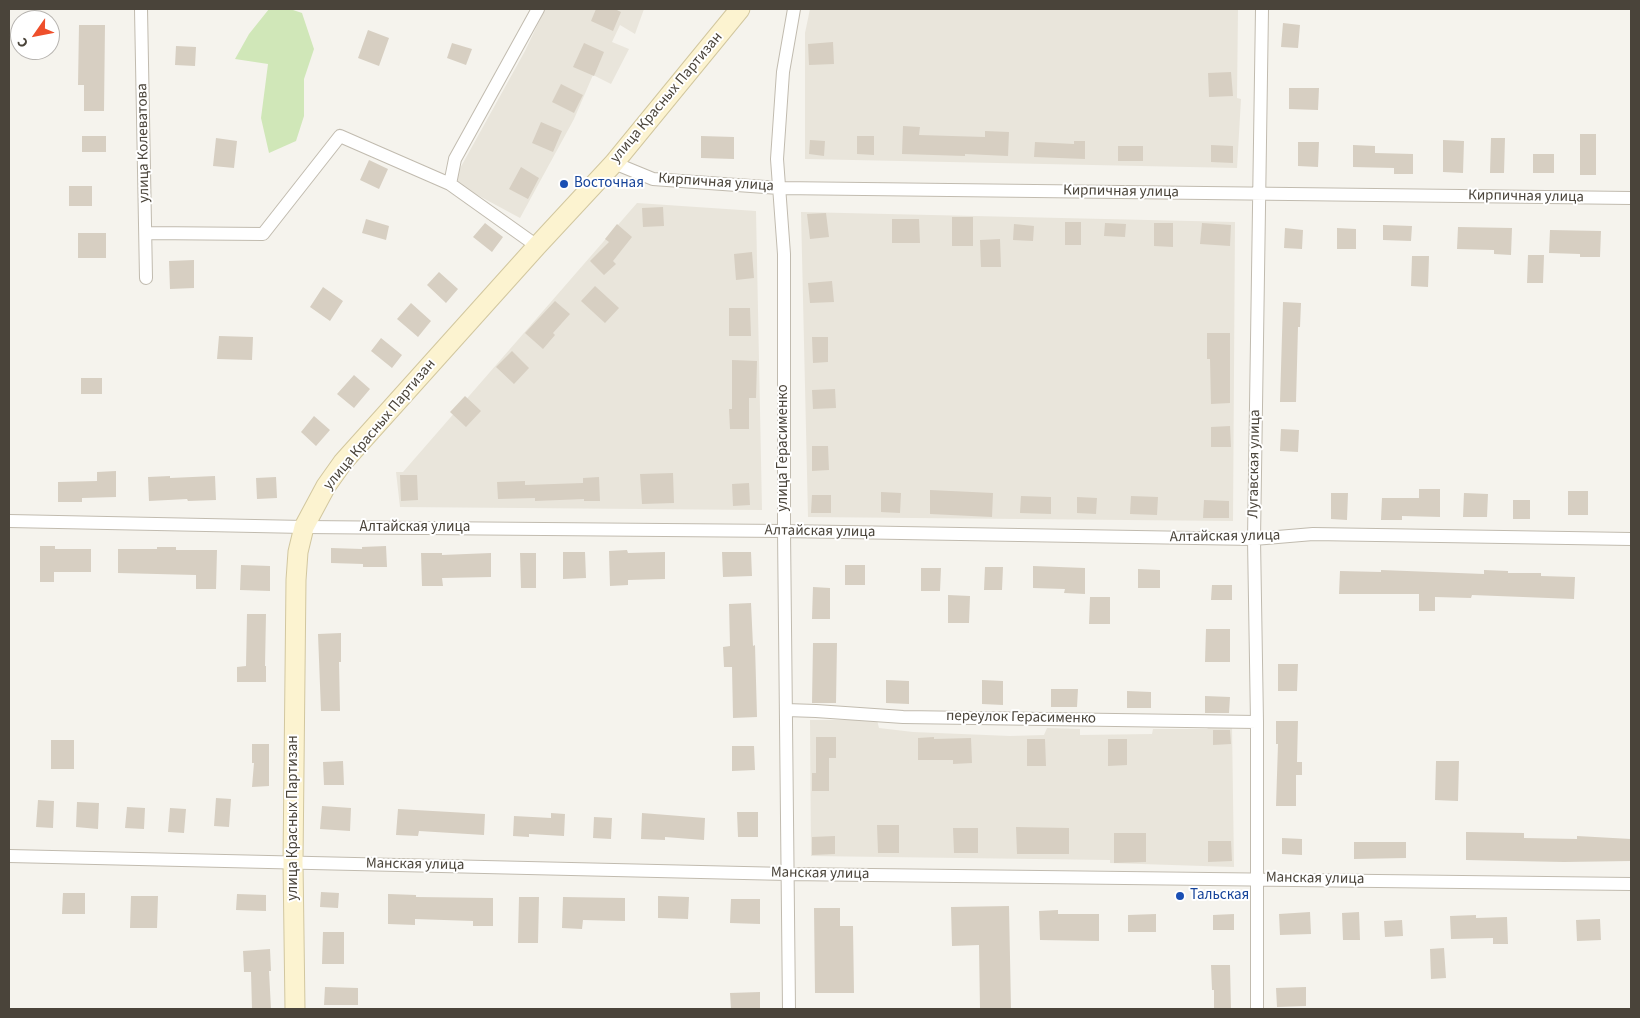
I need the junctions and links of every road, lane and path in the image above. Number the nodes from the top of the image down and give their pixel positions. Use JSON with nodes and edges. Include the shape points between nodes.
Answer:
{"nodes":[{"id":1,"x":141,"y":9,"type":"edge"},
{"id":2,"x":538,"y":9,"type":"edge"},
{"id":3,"x":740,"y":9,"type":"edge"},
{"id":4,"x":794,"y":9,"type":"edge"},
{"id":5,"x":1262,"y":9,"type":"edge"},
{"id":6,"x":614,"y":163,"type":"junction"},
{"id":7,"x":450,"y":184,"type":"junction"},
{"id":8,"x":780,"y":188,"type":"junction"},
{"id":9,"x":1259,"y":194,"type":"junction"},
{"id":10,"x":1631,"y":198,"type":"edge"},
{"id":11,"x":146,"y":233,"type":"junction"},
{"id":12,"x":537,"y":246,"type":"junction"},
{"id":13,"x":146,"y":278,"type":"dead end"},
{"id":14,"x":9,"y":521,"type":"edge"},
{"id":15,"x":304,"y":527,"type":"junction"},
{"id":16,"x":784,"y":531,"type":"junction"},
{"id":17,"x":1254,"y":539,"type":"junction"},
{"id":18,"x":1631,"y":540,"type":"edge"},
{"id":19,"x":786,"y":710,"type":"junction"},
{"id":20,"x":1257,"y":722,"type":"junction"},
{"id":21,"x":9,"y":856,"type":"edge"},
{"id":22,"x":293,"y":862,"type":"junction"},
{"id":23,"x":787,"y":874,"type":"junction"},
{"id":24,"x":1256,"y":878,"type":"junction"},
{"id":25,"x":1631,"y":884,"type":"edge"},
{"id":26,"x":295,"y":1009,"type":"edge"},
{"id":27,"x":789,"y":1009,"type":"edge"},
{"id":28,"x":1257,"y":1009,"type":"edge"}],
"edges":[{"from":1,"to":11,"type":"street","name":"улица Колеватова"},
{"from":2,"to":7,"type":"street","via":[[455,160]]},
{"from":3,"to":6,"type":"main road","name":"улица Красных Партизан"},
{"from":4,"to":8,"type":"street","name":"улица Герасименко","via":[[783,72],[777,160]]},
{"from":5,"to":9,"type":"street","name":"Лугавская улица"},
{"from":6,"to":8,"type":"street","name":"Кирпичная улица","via":[[653,179]]},
{"from":6,"to":12,"type":"main road","name":"улица Красных Партизан"},
{"from":7,"to":11,"type":"street","via":[[340,136],[263,234]]},
{"from":7,"to":12,"type":"street"},
{"from":8,"to":9,"type":"street","name":"Кирпичная улица"},
{"from":8,"to":16,"type":"street","name":"улица Герасименко","via":[[784,254]]},
{"from":9,"to":10,"type":"street","name":"Кирпичная улица"},
{"from":9,"to":17,"type":"street","name":"Лугавская улица"},
{"from":11,"to":13,"type":"street","name":"улица Колеватова"},
{"from":12,"to":15,"type":"main road","name":"улица Красных Партизан","via":[[344,462],[326,486]]},
{"from":14,"to":15,"type":"street","name":"Алтайская улица"},
{"from":15,"to":16,"type":"street","name":"Алтайская улица"},
{"from":15,"to":22,"type":"main road","name":"улица Красных Партизан","via":[[296,580]]},
{"from":16,"to":17,"type":"street","name":"Алтайская улица"},
{"from":16,"to":19,"type":"street","name":"улица Герасименко"},
{"from":17,"to":18,"type":"street","name":"Алтайская улица","via":[[1313,534]]},
{"from":17,"to":20,"type":"street","name":"Лугавская улица"},
{"from":19,"to":20,"type":"street","name":"переулок Герасименко","via":[[903,717]]},
{"from":19,"to":23,"type":"street","name":"улица Герасименко"},
{"from":20,"to":24,"type":"street","name":"Лугавская улица"},
{"from":21,"to":22,"type":"street","name":"Манская улица"},
{"from":22,"to":23,"type":"street","name":"Манская улица"},
{"from":22,"to":26,"type":"main road","name":"улица Красных Партизан"},
{"from":23,"to":24,"type":"street","name":"Манская улица"},
{"from":23,"to":27,"type":"street","name":"улица Герасименко"},
{"from":24,"to":25,"type":"street","name":"Манская улица"},
{"from":24,"to":28,"type":"street","name":"Лугавская улица"}]}
